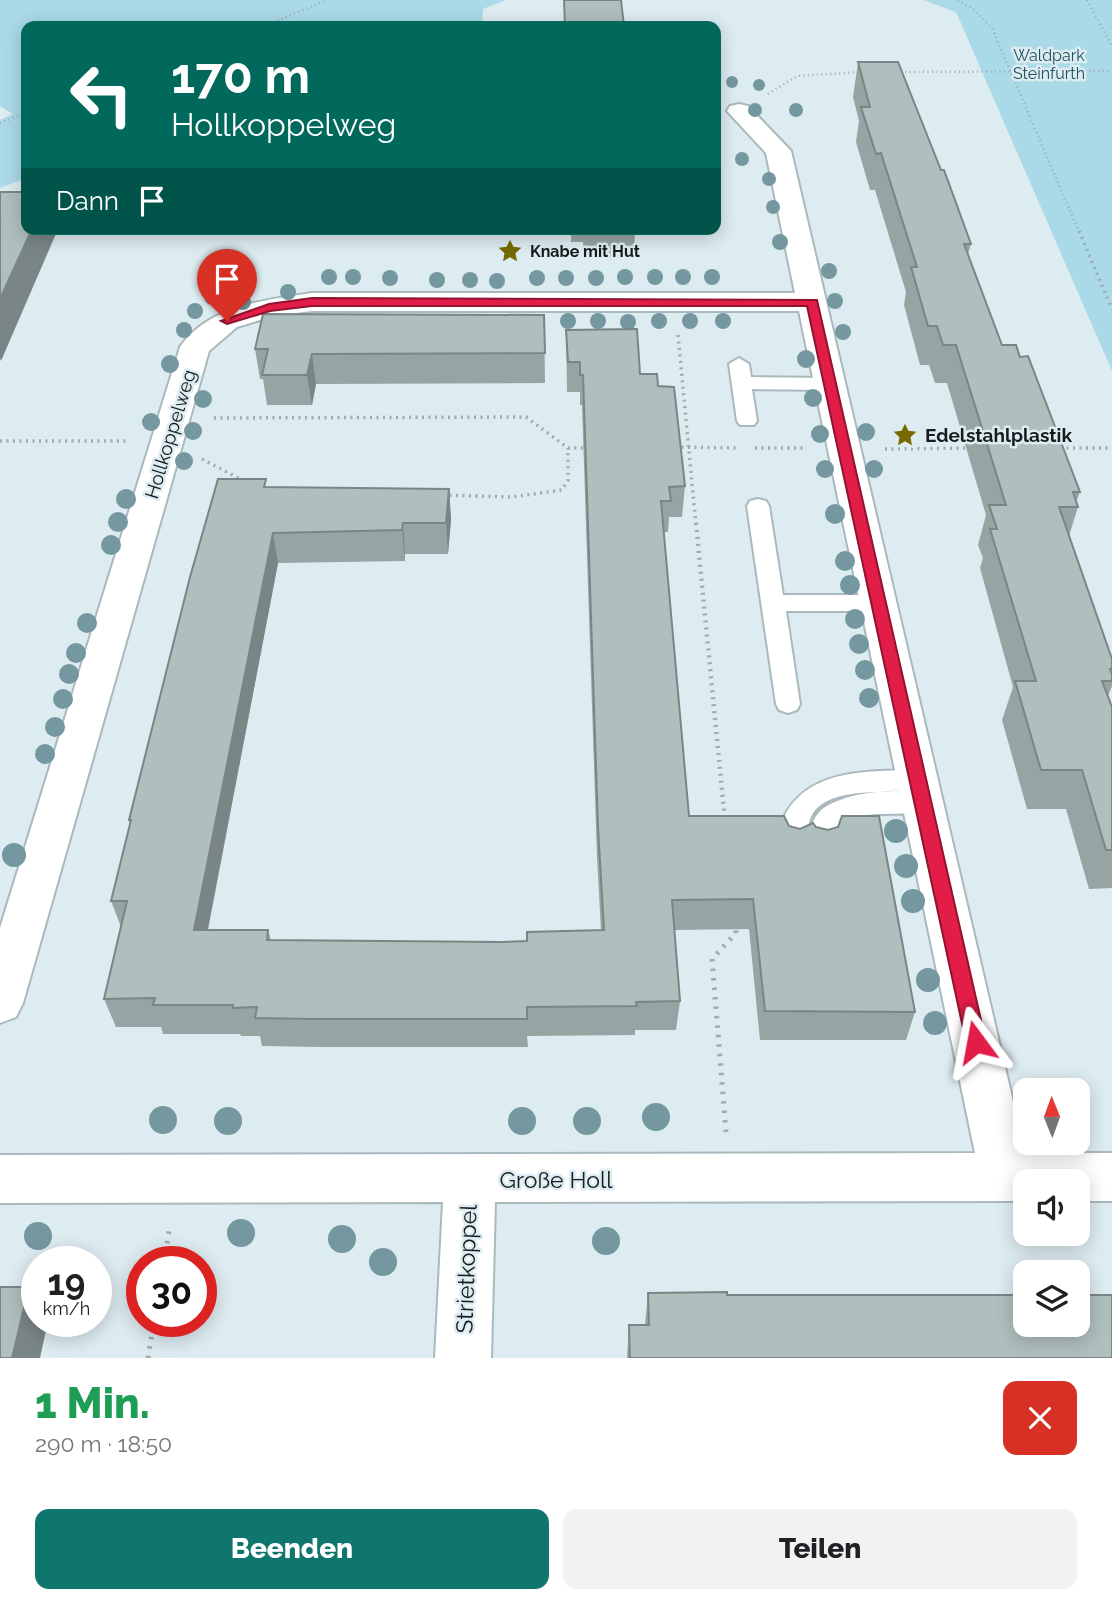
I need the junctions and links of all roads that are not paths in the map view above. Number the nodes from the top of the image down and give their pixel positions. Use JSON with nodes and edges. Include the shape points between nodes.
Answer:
{"nodes":[{"id":1,"x":739,"y":111,"type":"road end"},
{"id":2,"x":813,"y":302,"type":"junction"},
{"id":3,"x":831,"y":384,"type":"junction"},
{"id":4,"x":747,"y":421,"type":"dead end"},
{"id":5,"x":758,"y":506,"type":"dead end"},
{"id":6,"x":773,"y":603,"type":"junction"},
{"id":7,"x":879,"y":603,"type":"junction"},
{"id":8,"x":788,"y":704,"type":"dead end"},
{"id":9,"x":921,"y":791,"type":"junction"},
{"id":10,"x":794,"y":846,"type":"edge"},
{"id":11,"x":821,"y":847,"type":"edge"},
{"id":12,"x":0,"y":1003,"type":"edge"},
{"id":13,"x":1005,"y":1176,"type":"junction"},
{"id":14,"x":1112,"y":1177,"type":"edge"},
{"id":15,"x":0,"y":1179,"type":"edge"},
{"id":16,"x":470,"y":1180,"type":"junction"},
{"id":17,"x":463,"y":1358,"type":"edge"}],
"edges":[{"from":1,"to":2,"type":"street","via":[[778,151]]},
{"from":2,"to":3,"type":"street"},
{"from":2,"to":12,"type":"street","name":"Hollkoppelweg","via":[[312,302],[269,308],[227,321],[195,347]]},
{"from":3,"to":4,"type":"lane","via":[[741,374]]},
{"from":3,"to":7,"type":"street"},
{"from":5,"to":6,"type":"lane"},
{"from":6,"to":7,"type":"lane"},
{"from":6,"to":8,"type":"lane"},
{"from":7,"to":9,"type":"street"},
{"from":9,"to":10,"type":"lane","via":[[863,781],[834,786],[811,798],[798,813],[791,828]]},
{"from":9,"to":11,"type":"lane","via":[[845,808],[822,830]]},
{"from":9,"to":13,"type":"street"},
{"from":13,"to":14,"type":"street","name":"Große Holl"},
{"from":13,"to":16,"type":"street","name":"Große Holl"},
{"from":15,"to":16,"type":"street","name":"Große Holl"},
{"from":16,"to":17,"type":"street","name":"Strietkoppel"}]}
